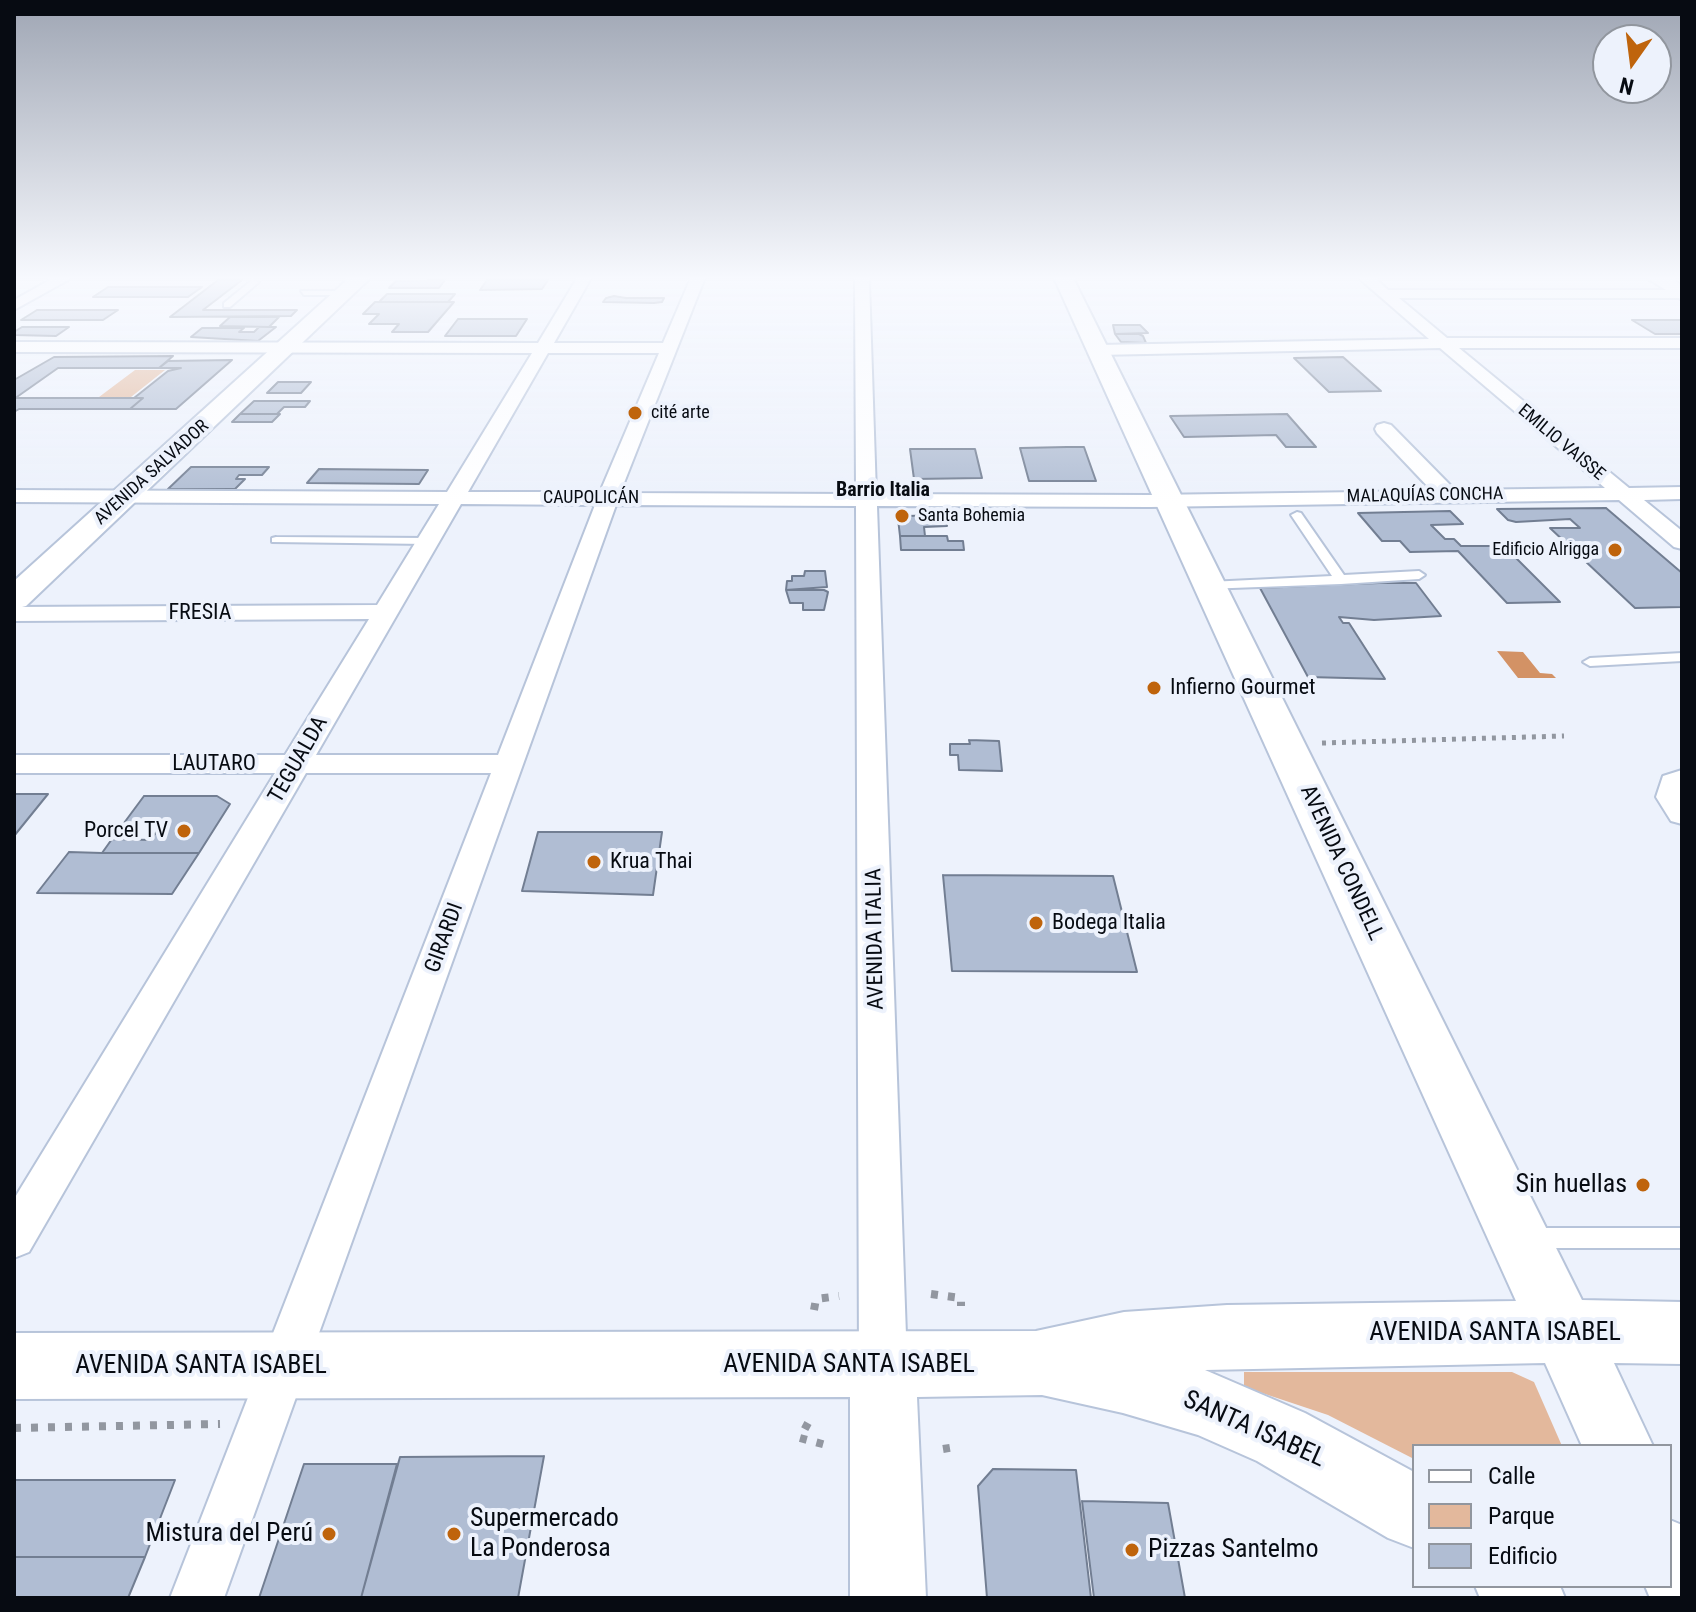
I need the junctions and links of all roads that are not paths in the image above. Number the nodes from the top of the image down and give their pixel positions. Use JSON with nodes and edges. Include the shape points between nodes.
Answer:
{"nodes":[{"id":1,"x":281,"y":355,"type":"edge"},
{"id":2,"x":539,"y":355,"type":"edge"},
{"id":3,"x":666,"y":355,"type":"edge"},
{"id":4,"x":864,"y":355,"type":"edge"},
{"id":5,"x":1099,"y":355,"type":"edge"},
{"id":6,"x":1455,"y":355,"type":"edge"},
{"id":7,"x":1384,"y":429,"type":"dead end"},
{"id":8,"x":1621,"y":493,"type":"junction"},
{"id":9,"x":1682,"y":493,"type":"edge"},
{"id":10,"x":1448,"y":495,"type":"junction"},
{"id":11,"x":14,"y":496,"type":"edge"},
{"id":12,"x":125,"y":497,"type":"junction"},
{"id":13,"x":455,"y":498,"type":"junction"},
{"id":14,"x":608,"y":498,"type":"junction"},
{"id":15,"x":867,"y":499,"type":"junction"},
{"id":16,"x":1169,"y":501,"type":"junction"},
{"id":17,"x":1297,"y":515,"type":"dead end"},
{"id":18,"x":276,"y":540,"type":"dead end"},
{"id":19,"x":428,"y":541,"type":"junction"},
{"id":20,"x":1682,"y":542,"type":"edge"},
{"id":21,"x":1419,"y":575,"type":"dead end"},
{"id":22,"x":1341,"y":580,"type":"junction"},
{"id":23,"x":1209,"y":586,"type":"junction"},
{"id":24,"x":14,"y":599,"type":"edge"},
{"id":25,"x":386,"y":612,"type":"junction"},
{"id":26,"x":14,"y":614,"type":"edge"},
{"id":27,"x":1682,"y":657,"type":"edge"},
{"id":28,"x":1590,"y":662,"type":"dead end"},
{"id":29,"x":14,"y":764,"type":"edge"},
{"id":30,"x":296,"y":764,"type":"junction"},
{"id":31,"x":510,"y":764,"type":"junction"},
{"id":32,"x":1677,"y":781,"type":"edge"},
{"id":33,"x":1682,"y":814,"type":"edge"},
{"id":34,"x":14,"y":1238,"type":"edge"},
{"id":35,"x":1520,"y":1238,"type":"junction"},
{"id":36,"x":1682,"y":1238,"type":"edge"},
{"id":37,"x":1564,"y":1331,"type":"junction"},
{"id":38,"x":1682,"y":1333,"type":"edge"},
{"id":39,"x":883,"y":1364,"type":"junction"},
{"id":40,"x":1036,"y":1364,"type":"junction"},
{"id":41,"x":14,"y":1366,"type":"edge"},
{"id":42,"x":285,"y":1366,"type":"junction"},
{"id":43,"x":1617,"y":1444,"type":"edge"},
{"id":44,"x":1412,"y":1511,"type":"edge"},
{"id":45,"x":1672,"y":1561,"type":"edge"},
{"id":46,"x":1682,"y":1582,"type":"edge"},
{"id":47,"x":197,"y":1598,"type":"edge"},
{"id":48,"x":888,"y":1598,"type":"edge"}],
"edges":[{"from":1,"to":12,"type":"street","name":"AVENIDA SALVADOR"},
{"from":2,"to":13,"type":"street","name":"TEGUALDA"},
{"from":3,"to":14,"type":"street","name":"GIRARDI"},
{"from":4,"to":15,"type":"street","name":"AVENIDA ITALIA"},
{"from":5,"to":16,"type":"street","name":"AVENIDA CONDELL"},
{"from":6,"to":8,"type":"street","name":"EMILIO VAISSE"},
{"from":7,"to":10,"type":"street"},
{"from":8,"to":9,"type":"street","name":"MALAQUÍAS CONCHA"},
{"from":8,"to":10,"type":"street","name":"MALAQUÍAS CONCHA"},
{"from":8,"to":20,"type":"street","name":"EMILIO VAISSE"},
{"from":10,"to":16,"type":"street","name":"MALAQUÍAS CONCHA"},
{"from":11,"to":12,"type":"street","name":"CAUPOLICÁN"},
{"from":12,"to":13,"type":"street","name":"CAUPOLICÁN"},
{"from":12,"to":24,"type":"street","name":"AVENIDA SALVADOR"},
{"from":13,"to":14,"type":"street","name":"CAUPOLICÁN"},
{"from":13,"to":19,"type":"street","name":"TEGUALDA"},
{"from":14,"to":15,"type":"street","name":"CAUPOLICÁN"},
{"from":14,"to":31,"type":"street","name":"GIRARDI"},
{"from":15,"to":16,"type":"street","name":"CAUPOLICÁN"},
{"from":15,"to":39,"type":"street","name":"AVENIDA ITALIA"},
{"from":16,"to":23,"type":"street","name":"AVENIDA CONDELL"},
{"from":17,"to":22,"type":"lane"},
{"from":18,"to":19,"type":"lane"},
{"from":19,"to":25,"type":"street","name":"TEGUALDA"},
{"from":21,"to":22,"type":"lane"},
{"from":22,"to":23,"type":"lane"},
{"from":23,"to":35,"type":"street","name":"AVENIDA CONDELL"},
{"from":25,"to":26,"type":"street","name":"FRESIA"},
{"from":25,"to":30,"type":"street","name":"TEGUALDA"},
{"from":27,"to":28,"type":"lane"},
{"from":29,"to":30,"type":"street","name":"LAUTARO"},
{"from":30,"to":31,"type":"street","name":"LAUTARO"},
{"from":30,"to":34,"type":"street","name":"TEGUALDA"},
{"from":31,"to":42,"type":"street","name":"GIRARDI"},
{"from":32,"to":33,"type":"street","via":[[1671,797]]},
{"from":35,"to":36,"type":"lane"},
{"from":35,"to":37,"type":"street","name":"AVENIDA CONDELL"},
{"from":37,"to":38,"type":"street","name":"AVENIDA SANTA ISABEL"},
{"from":37,"to":40,"type":"street","name":"AVENIDA SANTA ISABEL","via":[[1227,1337],[1124,1344]]},
{"from":37,"to":43,"type":"street","name":"AVENIDA CONDELL"},
{"from":39,"to":40,"type":"street","name":"AVENIDA SANTA ISABEL"},
{"from":39,"to":42,"type":"street","name":"AVENIDA SANTA ISABEL"},
{"from":39,"to":48,"type":"street","name":"AVENIDA ITALIA"},
{"from":40,"to":44,"type":"street","name":"SANTA ISABEL","via":[[1123,1380],[1203,1403],[1281,1437]]},
{"from":41,"to":42,"type":"street","name":"AVENIDA SANTA ISABEL"},
{"from":42,"to":47,"type":"street","name":"GIRARDI"},
{"from":45,"to":46,"type":"street"}]}
